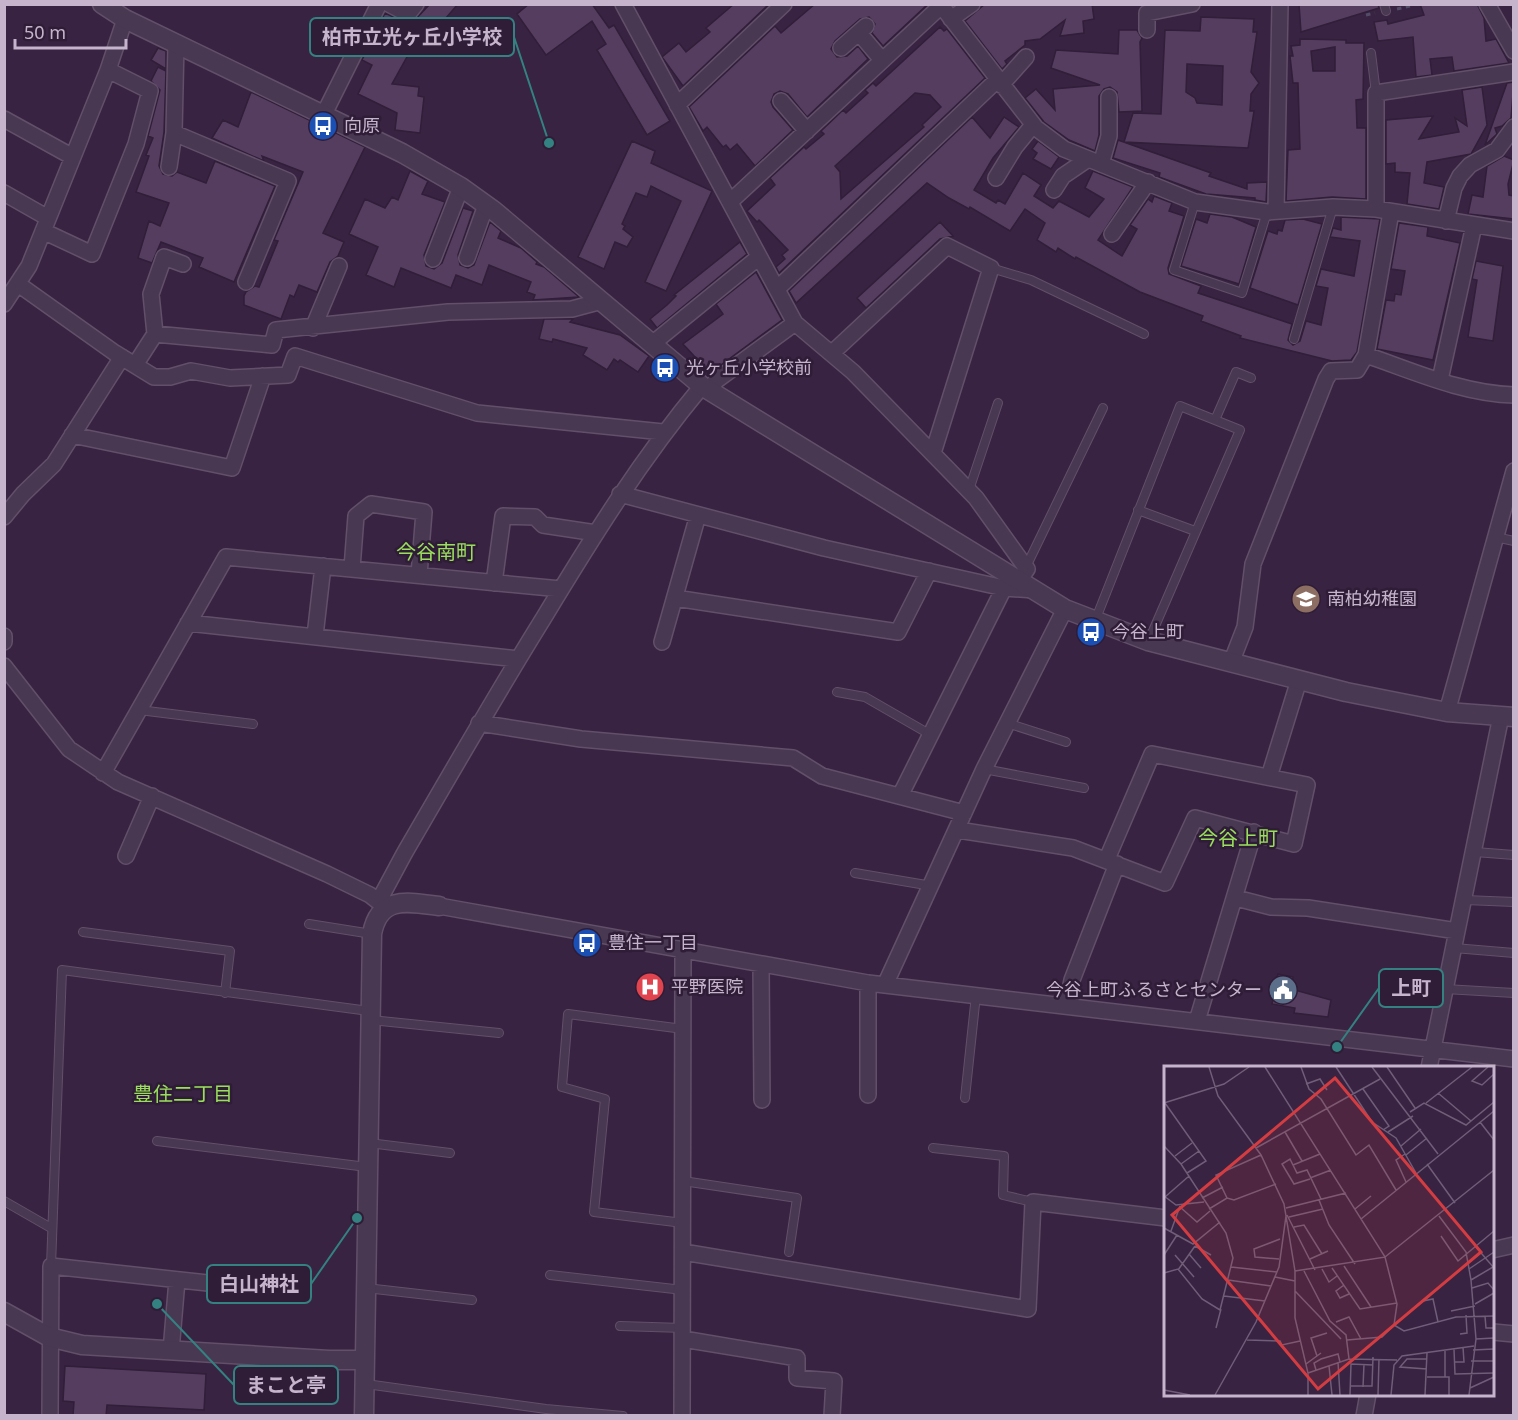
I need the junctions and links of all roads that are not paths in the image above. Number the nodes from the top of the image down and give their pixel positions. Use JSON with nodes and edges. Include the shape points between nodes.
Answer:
{"nodes":[{"id":1,"x":102,"y":4,"type":"edge"},
{"id":2,"x":379,"y":4,"type":"edge"},
{"id":3,"x":389,"y":4,"type":"edge"},
{"id":4,"x":416,"y":4,"type":"edge"},
{"id":5,"x":623,"y":4,"type":"edge"},
{"id":6,"x":784,"y":4,"type":"edge"},
{"id":7,"x":972,"y":4,"type":"edge"},
{"id":8,"x":1192,"y":4,"type":"edge"},
{"id":9,"x":1280,"y":4,"type":"edge"},
{"id":10,"x":1487,"y":4,"type":"edge"},
{"id":11,"x":940,"y":5,"type":"edge"},
{"id":12,"x":125,"y":19,"type":"junction"},
{"id":13,"x":951,"y":19,"type":"junction"},
{"id":14,"x":1147,"y":30,"type":"dead end"},
{"id":15,"x":176,"y":43,"type":"junction"},
{"id":16,"x":841,"y":48,"type":"dead end"},
{"id":17,"x":1514,"y":51,"type":"edge"},
{"id":18,"x":1371,"y":53,"type":"dead end"},
{"id":19,"x":1026,"y":57,"type":"dead end"},
{"id":20,"x":882,"y":60,"type":"junction"},
{"id":21,"x":108,"y":70,"type":"junction"},
{"id":22,"x":1514,"y":72,"type":"edge"},
{"id":23,"x":999,"y":82,"type":"junction"},
{"id":24,"x":1376,"y":93,"type":"junction"},
{"id":25,"x":1108,"y":97,"type":"dead end"},
{"id":26,"x":781,"y":101,"type":"dead end"},
{"id":27,"x":677,"y":105,"type":"junction"},
{"id":28,"x":323,"y":116,"type":"junction"},
{"id":29,"x":4,"y":119,"type":"edge"},
{"id":30,"x":1033,"y":125,"type":"junction"},
{"id":31,"x":1514,"y":127,"type":"edge"},
{"id":32,"x":807,"y":131,"type":"junction"},
{"id":33,"x":174,"y":133,"type":"junction"},
{"id":34,"x":71,"y":156,"type":"junction"},
{"id":35,"x":1095,"y":161,"type":"junction"},
{"id":36,"x":169,"y":166,"type":"dead end"},
{"id":37,"x":996,"y":178,"type":"dead end"},
{"id":38,"x":1148,"y":183,"type":"junction"},
{"id":39,"x":461,"y":187,"type":"junction"},
{"id":40,"x":1054,"y":190,"type":"dead end"},
{"id":41,"x":4,"y":193,"type":"edge"},
{"id":42,"x":730,"y":201,"type":"junction"},
{"id":43,"x":1195,"y":202,"type":"junction"},
{"id":44,"x":486,"y":205,"type":"junction"},
{"id":45,"x":1332,"y":207,"type":"junction"},
{"id":46,"x":1272,"y":211,"type":"junction"},
{"id":47,"x":1383,"y":211,"type":"junction"},
{"id":48,"x":1446,"y":221,"type":"junction"},
{"id":49,"x":45,"y":225,"type":"junction"},
{"id":50,"x":1473,"y":225,"type":"junction"},
{"id":51,"x":1514,"y":231,"type":"edge"},
{"id":52,"x":1112,"y":234,"type":"dead end"},
{"id":53,"x":759,"y":257,"type":"junction"},
{"id":54,"x":466,"y":258,"type":"dead end"},
{"id":55,"x":433,"y":259,"type":"dead end"},
{"id":56,"x":183,"y":264,"type":"dead end"},
{"id":57,"x":339,"y":266,"type":"dead end"},
{"id":58,"x":991,"y":268,"type":"junction"},
{"id":59,"x":246,"y":282,"type":"dead end"},
{"id":60,"x":18,"y":285,"type":"junction"},
{"id":61,"x":777,"y":289,"type":"junction"},
{"id":62,"x":602,"y":301,"type":"junction"},
{"id":63,"x":4,"y":304,"type":"edge"},
{"id":64,"x":795,"y":323,"type":"junction"},
{"id":65,"x":313,"y":328,"type":"junction"},
{"id":66,"x":155,"y":334,"type":"junction"},
{"id":67,"x":1144,"y":334,"type":"dead end"},
{"id":68,"x":1294,"y":339,"type":"dead end"},
{"id":69,"x":652,"y":344,"type":"junction"},
{"id":70,"x":832,"y":353,"type":"junction"},
{"id":71,"x":1366,"y":355,"type":"junction"},
{"id":72,"x":128,"y":361,"type":"junction"},
{"id":73,"x":263,"y":376,"type":"junction"},
{"id":74,"x":1251,"y":378,"type":"dead end"},
{"id":75,"x":1440,"y":380,"type":"junction"},
{"id":76,"x":705,"y":388,"type":"junction"},
{"id":77,"x":1514,"y":395,"type":"edge"},
{"id":78,"x":998,"y":403,"type":"dead end"},
{"id":79,"x":1103,"y":408,"type":"dead end"},
{"id":80,"x":1215,"y":420,"type":"junction"},
{"id":81,"x":663,"y":432,"type":"junction"},
{"id":82,"x":72,"y":435,"type":"junction"},
{"id":83,"x":933,"y":453,"type":"junction"},
{"id":84,"x":1514,"y":471,"type":"edge"},
{"id":85,"x":969,"y":490,"type":"junction"},
{"id":86,"x":620,"y":494,"type":"junction"},
{"id":87,"x":1138,"y":510,"type":"junction"},
{"id":88,"x":698,"y":515,"type":"junction"},
{"id":89,"x":4,"y":517,"type":"edge"},
{"id":90,"x":1195,"y":531,"type":"junction"},
{"id":91,"x":596,"y":533,"type":"junction"},
{"id":92,"x":1495,"y":537,"type":"junction"},
{"id":93,"x":1514,"y":541,"type":"edge"},
{"id":94,"x":323,"y":566,"type":"junction"},
{"id":95,"x":352,"y":568,"type":"junction"},
{"id":96,"x":929,"y":571,"type":"junction"},
{"id":97,"x":1023,"y":573,"type":"junction"},
{"id":98,"x":419,"y":575,"type":"junction"},
{"id":99,"x":494,"y":583,"type":"junction"},
{"id":100,"x":1004,"y":588,"type":"junction"},
{"id":101,"x":561,"y":589,"type":"junction"},
{"id":102,"x":1037,"y":590,"type":"junction"},
{"id":103,"x":675,"y":598,"type":"junction"},
{"id":104,"x":1065,"y":609,"type":"junction"},
{"id":105,"x":1094,"y":622,"type":"junction"},
{"id":106,"x":188,"y":623,"type":"junction"},
{"id":107,"x":4,"y":636,"type":"edge"},
{"id":108,"x":315,"y":636,"type":"junction"},
{"id":109,"x":1148,"y":641,"type":"junction"},
{"id":110,"x":4,"y":642,"type":"edge"},
{"id":111,"x":662,"y":642,"type":"dead end"},
{"id":112,"x":518,"y":659,"type":"junction"},
{"id":113,"x":1231,"y":663,"type":"junction"},
{"id":114,"x":4,"y":666,"type":"edge"},
{"id":115,"x":1299,"y":680,"type":"junction"},
{"id":116,"x":837,"y":692,"type":"dead end"},
{"id":117,"x":139,"y":710,"type":"junction"},
{"id":118,"x":1447,"y":712,"type":"junction"},
{"id":119,"x":1507,"y":717,"type":"edge"},
{"id":120,"x":479,"y":723,"type":"junction"},
{"id":121,"x":1007,"y":723,"type":"junction"},
{"id":122,"x":253,"y":724,"type":"dead end"},
{"id":123,"x":931,"y":735,"type":"junction"},
{"id":124,"x":1066,"y":742,"type":"dead end"},
{"id":125,"x":984,"y":769,"type":"junction"},
{"id":126,"x":103,"y":773,"type":"junction"},
{"id":127,"x":1269,"y":777,"type":"junction"},
{"id":128,"x":1084,"y":788,"type":"dead end"},
{"id":129,"x":152,"y":796,"type":"junction"},
{"id":130,"x":900,"y":796,"type":"junction"},
{"id":131,"x":964,"y":813,"type":"junction"},
{"id":132,"x":958,"y":830,"type":"junction"},
{"id":133,"x":1254,"y":832,"type":"junction"},
{"id":134,"x":1475,"y":852,"type":"junction"},
{"id":135,"x":1514,"y":855,"type":"edge"},
{"id":136,"x":126,"y":856,"type":"dead end"},
{"id":137,"x":1112,"y":862,"type":"junction"},
{"id":138,"x":855,"y":873,"type":"dead end"},
{"id":139,"x":932,"y":886,"type":"junction"},
{"id":140,"x":1236,"y":898,"type":"junction"},
{"id":141,"x":1465,"y":900,"type":"junction"},
{"id":142,"x":1514,"y":902,"type":"edge"},
{"id":143,"x":439,"y":906,"type":"joint"},
{"id":144,"x":385,"y":907,"type":"junction"},
{"id":145,"x":309,"y":924,"type":"dead end"},
{"id":146,"x":1457,"y":931,"type":"junction"},
{"id":147,"x":82,"y":932,"type":"dead end"},
{"id":148,"x":372,"y":934,"type":"junction"},
{"id":149,"x":1454,"y":948,"type":"junction"},
{"id":150,"x":683,"y":951,"type":"junction"},
{"id":151,"x":1514,"y":953,"type":"edge"},
{"id":152,"x":761,"y":964,"type":"junction"},
{"id":153,"x":868,"y":982,"type":"junction"},
{"id":154,"x":885,"y":985,"type":"junction"},
{"id":155,"x":1445,"y":988,"type":"junction"},
{"id":156,"x":225,"y":993,"type":"junction"},
{"id":157,"x":1514,"y":993,"type":"edge"},
{"id":158,"x":975,"y":995,"type":"junction"},
{"id":159,"x":1067,"y":1004,"type":"junction"},
{"id":160,"x":369,"y":1015,"type":"junction"},
{"id":161,"x":1197,"y":1021,"type":"junction"},
{"id":162,"x":683,"y":1029,"type":"junction"},
{"id":163,"x":499,"y":1033,"type":"dead end"},
{"id":164,"x":1432,"y":1050,"type":"junction"},
{"id":165,"x":1514,"y":1059,"type":"edge"},
{"id":166,"x":1429,"y":1066,"type":"edge"},
{"id":167,"x":868,"y":1095,"type":"dead end"},
{"id":168,"x":965,"y":1098,"type":"dead end"},
{"id":169,"x":762,"y":1100,"type":"dead end"},
{"id":170,"x":158,"y":1141,"type":"dead end"},
{"id":171,"x":368,"y":1143,"type":"junction"},
{"id":172,"x":933,"y":1148,"type":"dead end"},
{"id":173,"x":450,"y":1154,"type":"dead end"},
{"id":174,"x":367,"y":1167,"type":"junction"},
{"id":175,"x":683,"y":1181,"type":"junction"},
{"id":176,"x":4,"y":1201,"type":"edge"},
{"id":177,"x":1033,"y":1202,"type":"junction"},
{"id":178,"x":1164,"y":1218,"type":"edge"},
{"id":179,"x":683,"y":1223,"type":"junction"},
{"id":180,"x":51,"y":1228,"type":"junction"},
{"id":181,"x":1514,"y":1245,"type":"edge"},
{"id":182,"x":1494,"y":1250,"type":"edge"},
{"id":183,"x":683,"y":1252,"type":"junction"},
{"id":184,"x":789,"y":1252,"type":"dead end"},
{"id":185,"x":51,"y":1266,"type":"junction"},
{"id":186,"x":550,"y":1275,"type":"dead end"},
{"id":187,"x":177,"y":1280,"type":"junction"},
{"id":188,"x":254,"y":1288,"type":"dead end"},
{"id":189,"x":365,"y":1288,"type":"junction"},
{"id":190,"x":682,"y":1290,"type":"junction"},
{"id":191,"x":472,"y":1300,"type":"dead end"},
{"id":192,"x":4,"y":1312,"type":"edge"},
{"id":193,"x":620,"y":1326,"type":"dead end"},
{"id":194,"x":1494,"y":1332,"type":"edge"},
{"id":195,"x":683,"y":1333,"type":"junction"},
{"id":196,"x":1514,"y":1334,"type":"edge"},
{"id":197,"x":49,"y":1337,"type":"junction"},
{"id":198,"x":171,"y":1351,"type":"junction"},
{"id":199,"x":364,"y":1359,"type":"junction"},
{"id":200,"x":364,"y":1384,"type":"junction"},
{"id":201,"x":1368,"y":1396,"type":"edge"},
{"id":202,"x":50,"y":1416,"type":"edge"},
{"id":203,"x":364,"y":1416,"type":"edge"},
{"id":204,"x":623,"y":1416,"type":"edge"},
{"id":205,"x":682,"y":1416,"type":"edge"},
{"id":206,"x":832,"y":1416,"type":"edge"},
{"id":207,"x":1364,"y":1416,"type":"edge"}],
"edges":[{"from":1,"to":12,"type":"street"},
{"from":2,"to":28,"type":"street"},
{"from":3,"to":4,"type":"street","via":[[408,14]]},
{"from":5,"to":27,"type":"street"},
{"from":6,"to":27,"type":"street"},
{"from":7,"to":13,"type":"street"},
{"from":8,"to":14,"type":"street","via":[[1147,13]]},
{"from":9,"to":46,"type":"street"},
{"from":10,"to":17,"type":"street"},
{"from":11,"to":13,"type":"street"},
{"from":11,"to":20,"type":"street"},
{"from":12,"to":15,"type":"street"},
{"from":12,"to":21,"type":"street"},
{"from":13,"to":23,"type":"street"},
{"from":15,"to":28,"type":"street"},
{"from":15,"to":33,"type":"street"},
{"from":16,"to":20,"type":"street","via":[[862,29]]},
{"from":18,"to":24,"type":"lane"},
{"from":19,"to":23,"type":"street"},
{"from":20,"to":32,"type":"street"},
{"from":21,"to":34,"type":"street"},
{"from":21,"to":49,"type":"street","via":[[150,91],[136,144],[92,254]]},
{"from":22,"to":24,"type":"street"},
{"from":23,"to":30,"type":"street"},
{"from":23,"to":61,"type":"street"},
{"from":24,"to":47,"type":"street"},
{"from":25,"to":35,"type":"street","via":[[1109,136]]},
{"from":26,"to":32,"type":"street"},
{"from":27,"to":42,"type":"street"},
{"from":28,"to":39,"type":"street","via":[[402,153]]},
{"from":29,"to":34,"type":"street"},
{"from":30,"to":35,"type":"street","via":[[1064,149]]},
{"from":30,"to":37,"type":"street"},
{"from":31,"to":48,"type":"street","via":[[1497,150],[1470,165],[1460,176]]},
{"from":32,"to":42,"type":"street"},
{"from":33,"to":36,"type":"street"},
{"from":33,"to":59,"type":"street","via":[[288,181]]},
{"from":34,"to":49,"type":"street"},
{"from":35,"to":38,"type":"street"},
{"from":35,"to":40,"type":"street","via":[[1063,176]]},
{"from":38,"to":43,"type":"street"},
{"from":38,"to":52,"type":"street"},
{"from":39,"to":44,"type":"street"},
{"from":39,"to":55,"type":"street"},
{"from":41,"to":49,"type":"street"},
{"from":42,"to":53,"type":"street"},
{"from":43,"to":46,"type":"street"},
{"from":43,"to":46,"type":"lane","via":[[1173,270],[1242,293]]},
{"from":44,"to":54,"type":"street"},
{"from":44,"to":62,"type":"street"},
{"from":45,"to":46,"type":"street"},
{"from":45,"to":47,"type":"street"},
{"from":45,"to":68,"type":"lane"},
{"from":47,"to":48,"type":"street"},
{"from":47,"to":71,"type":"street"},
{"from":48,"to":50,"type":"street"},
{"from":49,"to":60,"type":"street"},
{"from":50,"to":51,"type":"street"},
{"from":50,"to":75,"type":"street"},
{"from":53,"to":61,"type":"street"},
{"from":53,"to":69,"type":"street"},
{"from":56,"to":66,"type":"street","via":[[164,257],[151,294]]},
{"from":57,"to":65,"type":"street"},
{"from":58,"to":67,"type":"lane","via":[[1031,280]]},
{"from":58,"to":70,"type":"street","via":[[947,246]]},
{"from":58,"to":83,"type":"street"},
{"from":60,"to":63,"type":"street"},
{"from":60,"to":72,"type":"street"},
{"from":61,"to":64,"type":"street"},
{"from":62,"to":65,"type":"street","via":[[572,309],[448,312]]},
{"from":62,"to":69,"type":"street"},
{"from":64,"to":70,"type":"street"},
{"from":64,"to":76,"type":"street"},
{"from":65,"to":66,"type":"street","via":[[276,330],[272,345]]},
{"from":66,"to":72,"type":"street"},
{"from":69,"to":76,"type":"street"},
{"from":70,"to":83,"type":"street"},
{"from":71,"to":75,"type":"street"},
{"from":71,"to":113,"type":"street","via":[[1357,370],[1331,371],[1326,379],[1253,564],[1245,627]]},
{"from":72,"to":73,"type":"street","via":[[154,377],[191,371],[230,378]]},
{"from":72,"to":82,"type":"street"},
{"from":73,"to":81,"type":"street","via":[[288,375],[295,356],[477,413]]},
{"from":73,"to":82,"type":"street","via":[[232,468]]},
{"from":74,"to":80,"type":"lane","via":[[1236,372]]},
{"from":75,"to":77,"type":"street","via":[[1496,395]]},
{"from":76,"to":81,"type":"street"},
{"from":76,"to":97,"type":"street"},
{"from":78,"to":85,"type":"lane"},
{"from":79,"to":97,"type":"lane"},
{"from":80,"to":87,"type":"lane","via":[[1179,406]]},
{"from":80,"to":90,"type":"lane","via":[[1240,430]]},
{"from":81,"to":86,"type":"street"},
{"from":82,"to":89,"type":"street","via":[[54,464]]},
{"from":83,"to":85,"type":"street"},
{"from":84,"to":92,"type":"street"},
{"from":85,"to":97,"type":"street"},
{"from":86,"to":88,"type":"street"},
{"from":86,"to":91,"type":"street"},
{"from":87,"to":90,"type":"lane"},
{"from":87,"to":105,"type":"lane"},
{"from":88,"to":96,"type":"street"},
{"from":88,"to":103,"type":"street"},
{"from":90,"to":109,"type":"lane"},
{"from":91,"to":99,"type":"street","via":[[543,525],[535,517],[502,516]]},
{"from":91,"to":101,"type":"street"},
{"from":92,"to":93,"type":"lane"},
{"from":92,"to":118,"type":"street"},
{"from":94,"to":95,"type":"street"},
{"from":94,"to":106,"type":"street","via":[[226,557]]},
{"from":94,"to":108,"type":"street"},
{"from":95,"to":98,"type":"street"},
{"from":95,"to":98,"type":"street","via":[[356,516],[371,504],[424,512]]},
{"from":96,"to":100,"type":"street"},
{"from":96,"to":103,"type":"street","via":[[898,632]]},
{"from":97,"to":102,"type":"street"},
{"from":98,"to":99,"type":"street"},
{"from":99,"to":101,"type":"street"},
{"from":100,"to":102,"type":"street"},
{"from":100,"to":123,"type":"street"},
{"from":101,"to":112,"type":"street"},
{"from":102,"to":104,"type":"street"},
{"from":103,"to":111,"type":"street"},
{"from":104,"to":105,"type":"street"},
{"from":104,"to":121,"type":"street"},
{"from":105,"to":109,"type":"street"},
{"from":106,"to":108,"type":"street"},
{"from":106,"to":117,"type":"street"},
{"from":107,"to":110,"type":"street"},
{"from":108,"to":112,"type":"street"},
{"from":109,"to":113,"type":"street"},
{"from":112,"to":120,"type":"street"},
{"from":113,"to":115,"type":"street"},
{"from":114,"to":126,"type":"street","via":[[69,749]]},
{"from":115,"to":118,"type":"street"},
{"from":115,"to":127,"type":"street"},
{"from":116,"to":123,"type":"lane","via":[[865,697]]},
{"from":117,"to":122,"type":"lane"},
{"from":117,"to":126,"type":"street"},
{"from":118,"to":119,"type":"street"},
{"from":119,"to":134,"type":"street"},
{"from":120,"to":130,"type":"street","via":[[581,739],[793,758],[822,776]]},
{"from":120,"to":144,"type":"street","via":[[382,895]]},
{"from":121,"to":124,"type":"lane"},
{"from":121,"to":125,"type":"street"},
{"from":123,"to":130,"type":"street"},
{"from":125,"to":128,"type":"lane"},
{"from":125,"to":131,"type":"street"},
{"from":126,"to":129,"type":"street"},
{"from":127,"to":133,"type":"street","via":[[1307,785],[1294,844]]},
{"from":127,"to":137,"type":"street","via":[[1152,754]]},
{"from":129,"to":136,"type":"street"},
{"from":129,"to":144,"type":"street","via":[[327,874],[370,895]]},
{"from":130,"to":131,"type":"street"},
{"from":131,"to":132,"type":"street"},
{"from":132,"to":137,"type":"street","via":[[1072,848]]},
{"from":132,"to":139,"type":"street"},
{"from":133,"to":137,"type":"street","via":[[1195,818],[1165,883]]},
{"from":133,"to":140,"type":"street"},
{"from":134,"to":135,"type":"lane"},
{"from":134,"to":141,"type":"street"},
{"from":137,"to":159,"type":"street"},
{"from":138,"to":139,"type":"lane"},
{"from":139,"to":154,"type":"street"},
{"from":140,"to":146,"type":"street","via":[[1271,907],[1308,908]]},
{"from":140,"to":161,"type":"street"},
{"from":141,"to":142,"type":"lane"},
{"from":141,"to":146,"type":"street"},
{"from":143,"to":144,"type":"street","via":[[412,902]]},
{"from":143,"to":150,"type":"street"},
{"from":144,"to":148,"type":"street","via":[[375,918]]},
{"from":145,"to":148,"type":"lane"},
{"from":146,"to":149,"type":"street"},
{"from":147,"to":156,"type":"lane","via":[[230,951]]},
{"from":148,"to":160,"type":"street"},
{"from":149,"to":151,"type":"lane"},
{"from":149,"to":155,"type":"street"},
{"from":150,"to":152,"type":"street"},
{"from":150,"to":162,"type":"street"},
{"from":152,"to":153,"type":"street"},
{"from":152,"to":169,"type":"street"},
{"from":153,"to":154,"type":"street"},
{"from":153,"to":167,"type":"street"},
{"from":154,"to":158,"type":"street"},
{"from":155,"to":157,"type":"lane"},
{"from":155,"to":164,"type":"street"},
{"from":156,"to":160,"type":"lane"},
{"from":156,"to":180,"type":"lane","via":[[62,970]]},
{"from":158,"to":159,"type":"street"},
{"from":158,"to":168,"type":"lane"},
{"from":159,"to":161,"type":"street"},
{"from":160,"to":163,"type":"lane"},
{"from":160,"to":171,"type":"street"},
{"from":161,"to":164,"type":"street"},
{"from":162,"to":175,"type":"street"},
{"from":162,"to":179,"type":"lane","via":[[568,1014],[562,1087],[605,1100],[594,1212]]},
{"from":164,"to":165,"type":"street"},
{"from":164,"to":166,"type":"street"},
{"from":170,"to":174,"type":"lane"},
{"from":171,"to":173,"type":"lane"},
{"from":171,"to":174,"type":"street"},
{"from":172,"to":177,"type":"lane","via":[[1004,1156],[1003,1195]]},
{"from":174,"to":189,"type":"street"},
{"from":175,"to":179,"type":"street"},
{"from":175,"to":184,"type":"lane","via":[[797,1198]]},
{"from":176,"to":180,"type":"lane"},
{"from":177,"to":178,"type":"street"},
{"from":177,"to":183,"type":"street","via":[[1028,1309]]},
{"from":179,"to":183,"type":"street"},
{"from":180,"to":185,"type":"lane"},
{"from":181,"to":182,"type":"street"},
{"from":183,"to":190,"type":"street"},
{"from":185,"to":187,"type":"street"},
{"from":185,"to":197,"type":"street"},
{"from":186,"to":190,"type":"lane"},
{"from":187,"to":188,"type":"street"},
{"from":187,"to":198,"type":"street"},
{"from":189,"to":191,"type":"lane"},
{"from":189,"to":199,"type":"street"},
{"from":190,"to":195,"type":"street"},
{"from":192,"to":197,"type":"street"},
{"from":193,"to":195,"type":"lane"},
{"from":194,"to":196,"type":"street"},
{"from":195,"to":205,"type":"street"},
{"from":195,"to":206,"type":"street","via":[[797,1359],[797,1378],[834,1382]]},
{"from":197,"to":198,"type":"street","via":[[81,1345]]},
{"from":197,"to":202,"type":"street"},
{"from":198,"to":199,"type":"street"},
{"from":199,"to":200,"type":"street"},
{"from":200,"to":203,"type":"street"},
{"from":200,"to":204,"type":"lane"},
{"from":201,"to":207,"type":"street"}]}
